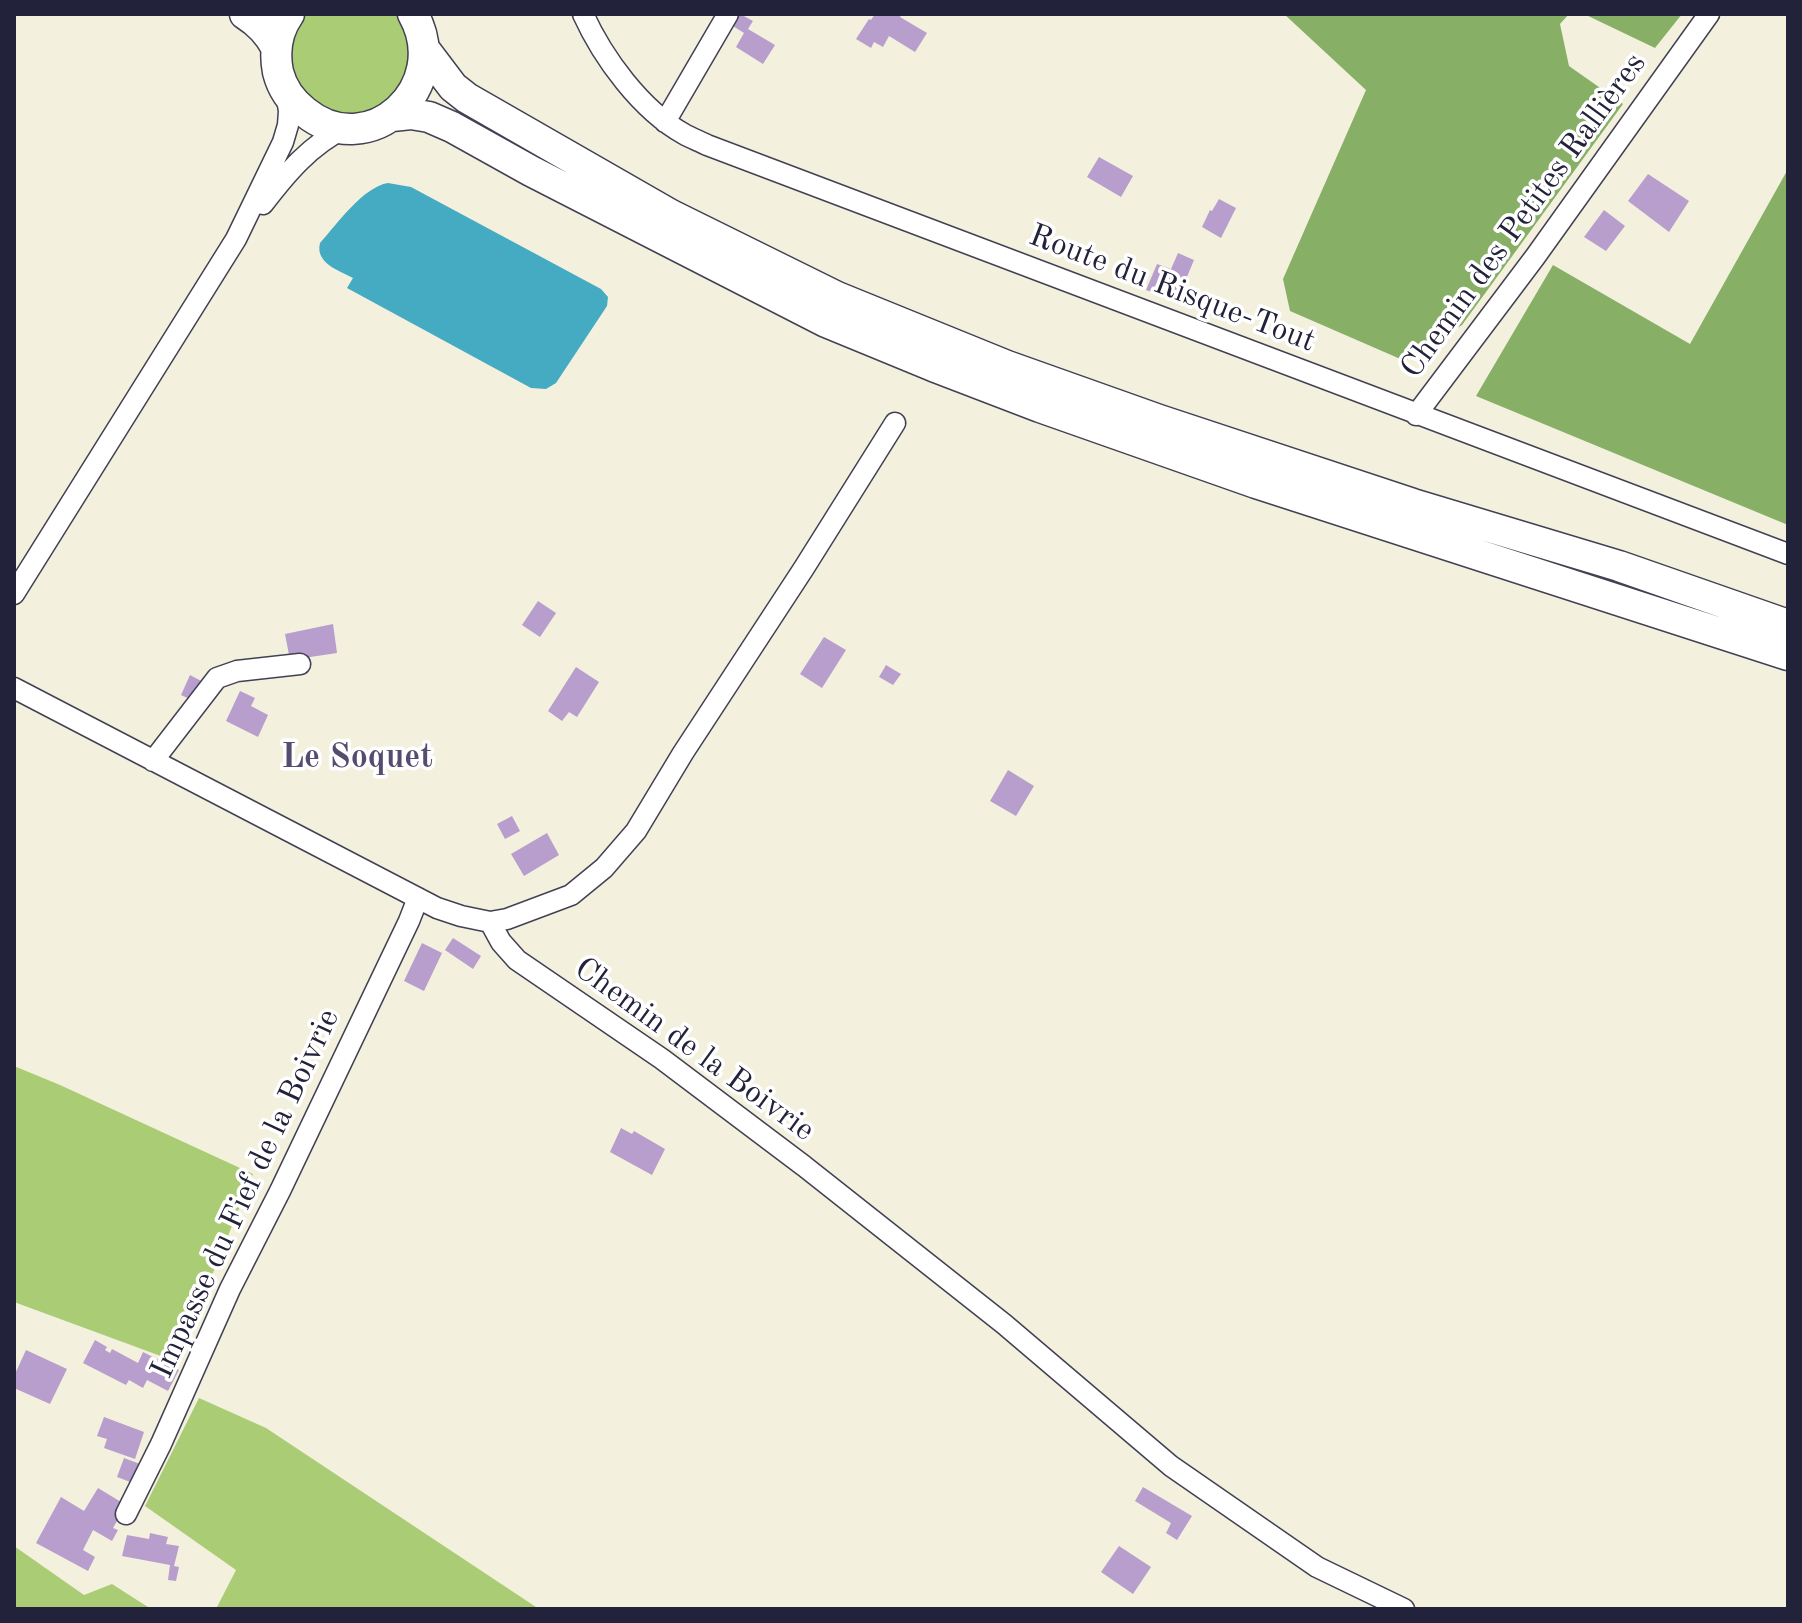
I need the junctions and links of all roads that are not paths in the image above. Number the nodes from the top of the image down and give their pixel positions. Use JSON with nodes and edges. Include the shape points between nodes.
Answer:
{"nodes":[{"id":1,"x":245,"y":14,"type":"edge"},
{"id":2,"x":289,"y":14,"type":"edge"},
{"id":3,"x":413,"y":14,"type":"edge"},
{"id":4,"x":583,"y":14,"type":"edge"},
{"id":5,"x":728,"y":14,"type":"edge"},
{"id":6,"x":1709,"y":14,"type":"edge"},
{"id":7,"x":276,"y":47,"type":"junction"},
{"id":8,"x":425,"y":50,"type":"junction"},
{"id":9,"x":286,"y":92,"type":"junction"},
{"id":10,"x":392,"y":116,"type":"junction"},
{"id":11,"x":665,"y":122,"type":"junction"},
{"id":12,"x":345,"y":128,"type":"junction"},
{"id":13,"x":236,"y":239,"type":"junction"},
{"id":14,"x":1416,"y":415,"type":"junction"},
{"id":15,"x":895,"y":423,"type":"dead end"},
{"id":16,"x":1788,"y":554,"type":"edge"},
{"id":17,"x":14,"y":594,"type":"edge"},
{"id":18,"x":1788,"y":625,"type":"edge"},
{"id":19,"x":1788,"y":655,"type":"edge"},
{"id":20,"x":300,"y":664,"type":"dead end"},
{"id":21,"x":14,"y":688,"type":"edge"},
{"id":22,"x":153,"y":761,"type":"junction"},
{"id":23,"x":418,"y":898,"type":"junction"},
{"id":24,"x":490,"y":922,"type":"junction"},
{"id":25,"x":126,"y":1514,"type":"dead end"},
{"id":26,"x":1404,"y":1609,"type":"edge"}],
"edges":[{"from":1,"to":7,"type":"highway","via":[[259,23]]},
{"from":2,"to":7,"type":"highway"},
{"from":3,"to":8,"type":"highway"},
{"from":4,"to":11,"type":"street","name":"Route du Risque-Tout","via":[[612,65]]},
{"from":5,"to":11,"type":"street"},
{"from":6,"to":14,"type":"street","name":"Chemin des Petites Rallières"},
{"from":7,"to":9,"type":"highway"},
{"from":8,"to":10,"type":"highway","via":[[417,87]]},
{"from":8,"to":18,"type":"highway","via":[[467,98],[671,215],[837,297],[1159,420]]},
{"from":9,"to":12,"type":"highway","via":[[311,117]]},
{"from":9,"to":13,"type":"street","via":[[289,111],[283,142]]},
{"from":10,"to":12,"type":"highway"},
{"from":10,"to":19,"type":"highway","via":[[429,117],[452,127],[826,322],[1040,407],[1256,483]]},
{"from":11,"to":14,"type":"street","name":"Route du Risque-Tout","via":[[707,145]]},
{"from":12,"to":13,"type":"street","via":[[311,150]]},
{"from":13,"to":17,"type":"street"},
{"from":14,"to":16,"type":"street","name":"Route du Risque-Tout"},
{"from":15,"to":24,"type":"street","via":[[636,831],[571,895]]},
{"from":20,"to":22,"type":"street","via":[[217,678]]},
{"from":21,"to":22,"type":"street"},
{"from":22,"to":23,"type":"street"},
{"from":23,"to":24,"type":"street"},
{"from":23,"to":25,"type":"street","name":"Impasse du Fief de la Boivrie"},
{"from":24,"to":26,"type":"street","name":"Chemin de la Boivrie","via":[[517,960],[662,1059],[804,1166],[1004,1324],[1171,1466],[1317,1567]]}]}
